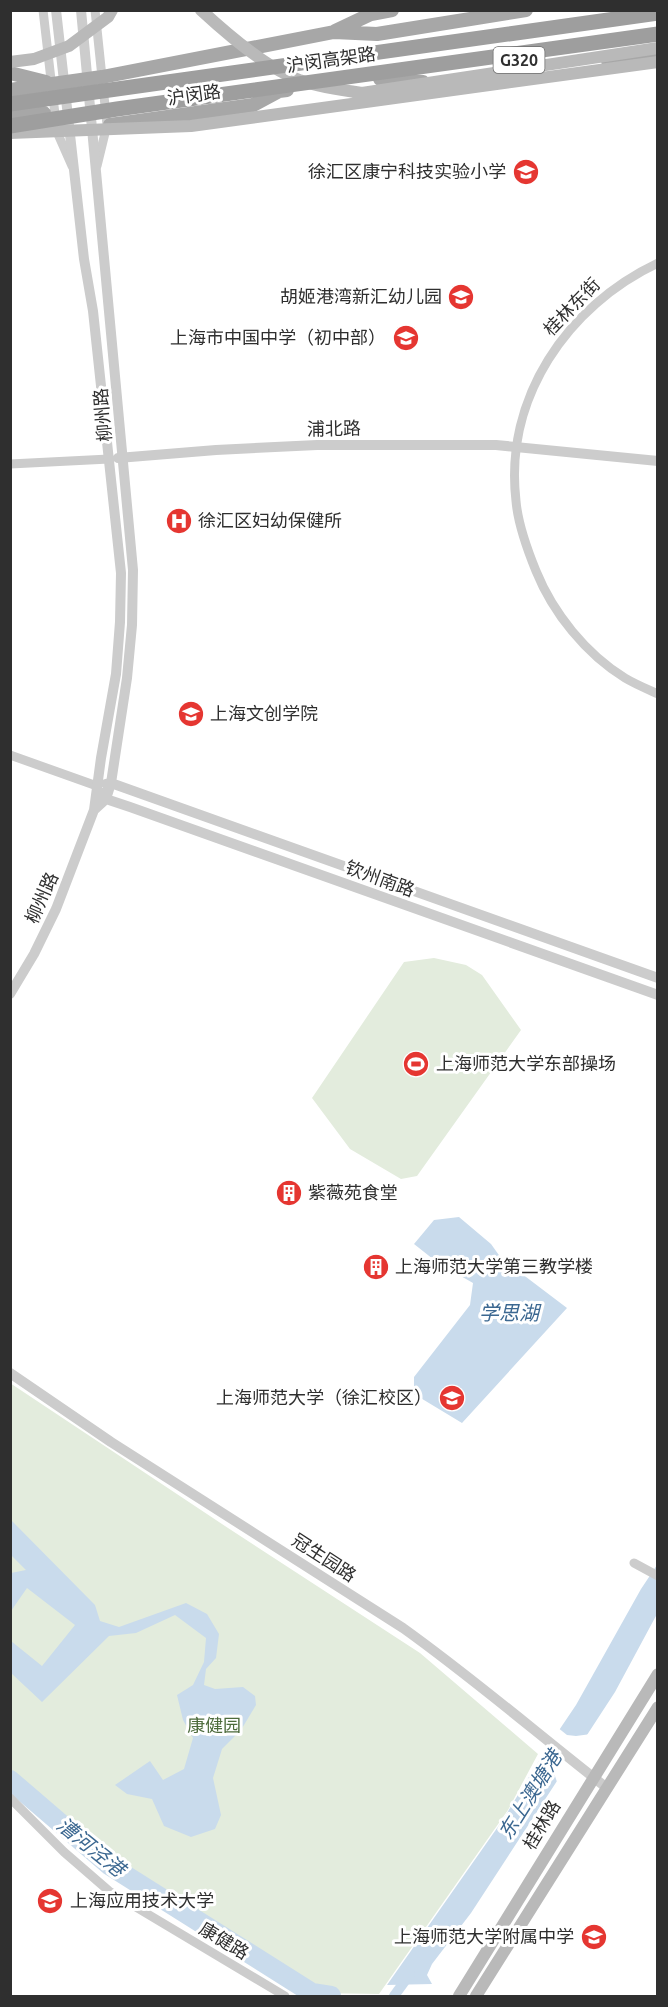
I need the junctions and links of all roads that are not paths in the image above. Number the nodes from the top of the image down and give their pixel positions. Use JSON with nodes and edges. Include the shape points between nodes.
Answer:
{"nodes":[{"id":1,"x":43,"y":10,"type":"edge"},
{"id":2,"x":56,"y":10,"type":"edge"},
{"id":3,"x":81,"y":10,"type":"edge"},
{"id":4,"x":95,"y":10,"type":"edge"},
{"id":5,"x":104,"y":10,"type":"edge"},
{"id":6,"x":112,"y":10,"type":"edge"},
{"id":7,"x":201,"y":10,"type":"edge"},
{"id":8,"x":392,"y":10,"type":"edge"},
{"id":9,"x":526,"y":10,"type":"edge"},
{"id":10,"x":657,"y":13,"type":"edge"},
{"id":11,"x":93,"y":30,"type":"junction"},
{"id":12,"x":334,"y":32,"type":"junction"},
{"id":13,"x":657,"y":34,"type":"edge"},
{"id":14,"x":657,"y":42,"type":"edge"},
{"id":15,"x":657,"y":48,"type":"edge"},
{"id":16,"x":657,"y":55,"type":"edge"},
{"id":17,"x":10,"y":62,"type":"edge"},
{"id":18,"x":657,"y":62,"type":"edge"},
{"id":19,"x":10,"y":73,"type":"edge"},
{"id":20,"x":102,"y":77,"type":"junction"},
{"id":21,"x":87,"y":79,"type":"junction"},
{"id":22,"x":380,"y":79,"type":"junction"},
{"id":23,"x":57,"y":83,"type":"junction"},
{"id":24,"x":10,"y":90,"type":"edge"},
{"id":25,"x":279,"y":91,"type":"junction"},
{"id":26,"x":10,"y":104,"type":"edge"},
{"id":27,"x":105,"y":106,"type":"junction"},
{"id":28,"x":90,"y":107,"type":"junction"},
{"id":29,"x":60,"y":111,"type":"junction"},
{"id":30,"x":10,"y":118,"type":"edge"},
{"id":31,"x":107,"y":125,"type":"junction"},
{"id":32,"x":10,"y":126,"type":"edge"},
{"id":33,"x":92,"y":127,"type":"junction"},
{"id":34,"x":63,"y":131,"type":"junction"},
{"id":35,"x":10,"y":133,"type":"edge"},
{"id":36,"x":10,"y":139,"type":"edge"},
{"id":37,"x":96,"y":169,"type":"junction"},
{"id":38,"x":657,"y":263,"type":"edge"},
{"id":39,"x":516,"y":446,"type":"junction"},
{"id":40,"x":123,"y":458,"type":"junction"},
{"id":41,"x":109,"y":459,"type":"junction"},
{"id":42,"x":657,"y":461,"type":"edge"},
{"id":43,"x":10,"y":464,"type":"edge"},
{"id":44,"x":657,"y":694,"type":"edge"},
{"id":45,"x":10,"y":755,"type":"edge"},
{"id":46,"x":111,"y":783,"type":"junction"},
{"id":47,"x":97,"y":786,"type":"junction"},
{"id":48,"x":106,"y":799,"type":"junction"},
{"id":49,"x":94,"y":810,"type":"junction"},
{"id":50,"x":657,"y":978,"type":"edge"},
{"id":51,"x":10,"y":994,"type":"edge"},
{"id":52,"x":657,"y":994,"type":"edge"},
{"id":53,"x":10,"y":1373,"type":"edge"},
{"id":54,"x":634,"y":1563,"type":"dead end"},
{"id":55,"x":657,"y":1576,"type":"edge"},
{"id":56,"x":657,"y":1674,"type":"edge"},
{"id":57,"x":657,"y":1707,"type":"edge"},
{"id":58,"x":593,"y":1777,"type":"junction"},
{"id":59,"x":607,"y":1788,"type":"junction"},
{"id":60,"x":10,"y":1798,"type":"edge"},
{"id":61,"x":285,"y":1996,"type":"edge"},
{"id":62,"x":459,"y":1996,"type":"edge"},
{"id":63,"x":476,"y":1996,"type":"edge"}],
"edges":[{"from":1,"to":23,"type":"street"},
{"from":2,"to":23,"type":"street","name":"柳州路"},
{"from":3,"to":21,"type":"street","name":"柳州路"},
{"from":4,"to":20,"type":"street"},
{"from":5,"to":11,"type":"main road","bridge":true},
{"from":6,"to":11,"type":"main road","bridge":true},
{"from":7,"to":15,"type":"main road","bridge":true,"via":[[272,67],[326,88],[362,93]]},
{"from":8,"to":12,"type":"main road","name":"沪闵路","via":[[371,14]]},
{"from":9,"to":12,"type":"main road","name":"沪闵路","via":[[376,34]]},
{"from":10,"to":26,"type":"highway","name":"沪闵高架路","bridge":true},
{"from":11,"to":17,"type":"main road","bridge":true,"via":[[69,46],[34,59]]},
{"from":12,"to":20,"type":"main road","name":"沪闵路"},
{"from":13,"to":32,"type":"highway","name":"沪闵高架路","bridge":true},
{"from":14,"to":22,"type":"main road","name":"沪闵路","number":"G320"},
{"from":16,"to":22,"type":"main road","name":"沪闵路","number":"G320","via":[[447,83]]},
{"from":18,"to":35,"type":"main road","bridge":true,"via":[[191,126]]},
{"from":19,"to":23,"type":"main road","name":"沪闵路"},
{"from":20,"to":21,"type":"main road","name":"沪闵路"},
{"from":20,"to":27,"type":"street"},
{"from":21,"to":23,"type":"main road","name":"沪闵路"},
{"from":21,"to":28,"type":"street","name":"柳州路"},
{"from":22,"to":25,"type":"main road","name":"沪闵路","number":"G320"},
{"from":23,"to":24,"type":"main road","name":"沪闵路"},
{"from":23,"to":29,"type":"street","name":"柳州路"},
{"from":25,"to":27,"type":"main road"},
{"from":25,"to":31,"type":"main road","name":"沪闵路","number":"G320","via":[[253,105]]},
{"from":27,"to":28,"type":"main road"},
{"from":27,"to":31,"type":"street"},
{"from":28,"to":29,"type":"main road"},
{"from":28,"to":33,"type":"street","name":"柳州路"},
{"from":29,"to":30,"type":"main road"},
{"from":29,"to":34,"type":"street","name":"柳州路"},
{"from":31,"to":33,"type":"main road","name":"沪闵路","number":"G320"},
{"from":31,"to":37,"type":"street"},
{"from":33,"to":34,"type":"main road","name":"沪闵路","number":"G320"},
{"from":33,"to":37,"type":"street","name":"柳州路"},
{"from":34,"to":36,"type":"main road","name":"沪闵路","number":"G320"},
{"from":34,"to":41,"type":"street","name":"柳州路","via":[[74,170]]},
{"from":37,"to":40,"type":"street","name":"柳州路"},
{"from":38,"to":39,"type":"street","name":"桂林东街","via":[[609,291],[563,336],[528,399]]},
{"from":39,"to":40,"type":"street","name":"浦北路","via":[[317,445]]},
{"from":39,"to":42,"type":"street","name":"浦北路"},
{"from":39,"to":44,"type":"street","name":"桂林东街","via":[[516,501],[525,546],[542,586],[564,621],[591,651],[624,677]]},
{"from":40,"to":41,"type":"street","name":"浦北路"},
{"from":40,"to":46,"type":"street","name":"柳州路","via":[[133,570],[132,625],[128,678]]},
{"from":41,"to":43,"type":"street","name":"浦北路"},
{"from":41,"to":47,"type":"street","name":"柳州路","via":[[122,573],[116,674]]},
{"from":45,"to":47,"type":"street"},
{"from":46,"to":47,"type":"street"},
{"from":46,"to":48,"type":"street","name":"柳州路"},
{"from":46,"to":50,"type":"street","name":"钦州南路"},
{"from":47,"to":48,"type":"street"},
{"from":47,"to":49,"type":"street","name":"柳州路"},
{"from":48,"to":49,"type":"street","name":"柳州路"},
{"from":48,"to":52,"type":"street","name":"钦州南路"},
{"from":49,"to":51,"type":"street","name":"柳州路","via":[[56,909]]},
{"from":53,"to":58,"type":"street","name":"冠生园路","via":[[403,1628]]},
{"from":54,"to":55,"type":"street"},
{"from":56,"to":58,"type":"main road","name":"桂林路"},
{"from":57,"to":59,"type":"main road","name":"桂林路"},
{"from":58,"to":59,"type":"street","name":"冠生园路"},
{"from":58,"to":62,"type":"main road","name":"桂林路"},
{"from":59,"to":63,"type":"main road","name":"桂林路"},
{"from":60,"to":61,"type":"street","name":"康健路","via":[[109,1891]]}]}
